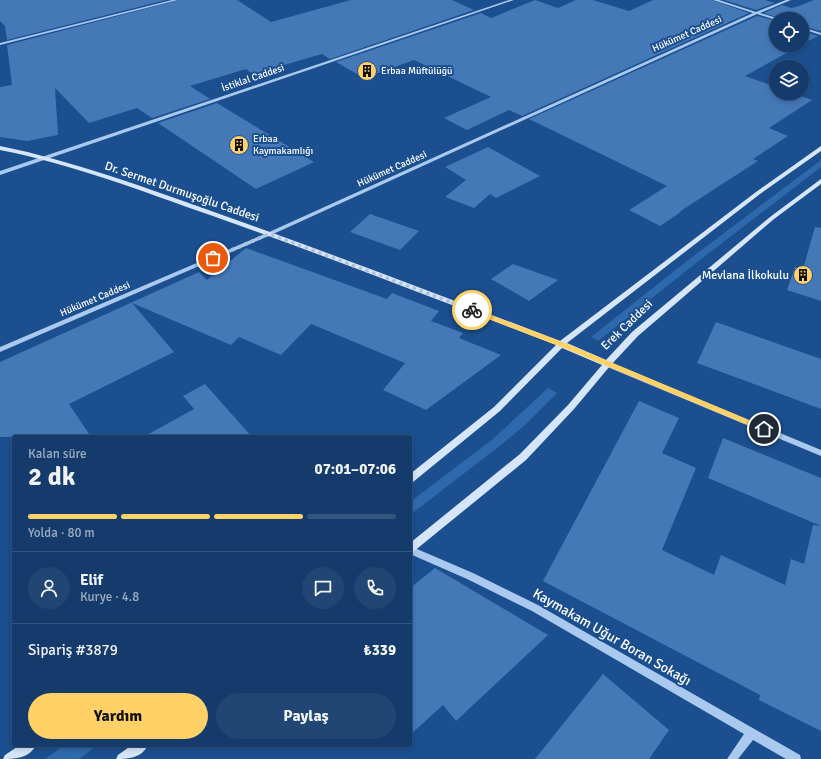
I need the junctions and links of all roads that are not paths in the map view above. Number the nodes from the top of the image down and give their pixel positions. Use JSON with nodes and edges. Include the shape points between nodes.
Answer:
{"nodes":[{"id":1,"x":176,"y":0,"type":"edge"},
{"id":2,"x":512,"y":0,"type":"edge"},
{"id":3,"x":715,"y":0,"type":"edge"},
{"id":4,"x":789,"y":0,"type":"edge"},
{"id":5,"x":756,"y":13,"type":"junction"},
{"id":6,"x":769,"y":17,"type":"edge"},
{"id":7,"x":809,"y":30,"type":"edge"},
{"id":8,"x":821,"y":34,"type":"edge"},
{"id":9,"x":0,"y":44,"type":"edge"},
{"id":10,"x":0,"y":148,"type":"edge"},
{"id":11,"x":821,"y":148,"type":"edge"},
{"id":12,"x":44,"y":157,"type":"junction"},
{"id":13,"x":0,"y":173,"type":"edge"},
{"id":14,"x":821,"y":181,"type":"edge"},
{"id":15,"x":269,"y":234,"type":"junction"},
{"id":16,"x":561,"y":344,"type":"junction"},
{"id":17,"x":0,"y":350,"type":"edge"},
{"id":18,"x":607,"y":364,"type":"junction"},
{"id":19,"x":821,"y":453,"type":"edge"},
{"id":20,"x":412,"y":477,"type":"edge"},
{"id":21,"x":412,"y":547,"type":"edge"},
{"id":22,"x":412,"y":550,"type":"edge"},
{"id":23,"x":751,"y":732,"type":"junction"},
{"id":24,"x":27,"y":747,"type":"edge"},
{"id":25,"x":139,"y":747,"type":"edge"},
{"id":26,"x":9,"y":759,"type":"edge"},
{"id":27,"x":122,"y":759,"type":"edge"},
{"id":28,"x":732,"y":759,"type":"edge"},
{"id":29,"x":796,"y":759,"type":"edge"}],
"edges":[{"from":1,"to":9,"type":"street"},
{"from":2,"to":12,"type":"street","name":"İstiklal Caddesi"},
{"from":3,"to":5,"type":"street"},
{"from":4,"to":5,"type":"street","name":"Hükümet Caddesi"},
{"from":5,"to":6,"type":"street"},
{"from":5,"to":15,"type":"street","name":"Hükümet Caddesi"},
{"from":7,"to":8,"type":"street"},
{"from":10,"to":12,"type":"main road","name":"Dr. Sermet Durmuşoğlu Caddesi"},
{"from":11,"to":16,"type":"main road","name":"Erek Caddesi","via":[[625,293]]},
{"from":12,"to":13,"type":"street","name":"İstiklal Caddesi"},
{"from":12,"to":15,"type":"main road","name":"Dr. Sermet Durmuşoğlu Caddesi"},
{"from":14,"to":18,"type":"main road","name":"Erek Caddesi","via":[[772,218],[684,292],[635,334]]},
{"from":15,"to":16,"type":"main road","name":"Dr. Sermet Durmuşoğlu Caddesi"},
{"from":15,"to":17,"type":"street","name":"Hükümet Caddesi"},
{"from":16,"to":18,"type":"main road","name":"Dr. Sermet Durmuşoğlu Caddesi"},
{"from":16,"to":20,"type":"main road","name":"Erek Caddesi","via":[[497,409]]},
{"from":18,"to":19,"type":"street","name":"Dr. Sermet Durmuşoğlu Caddesi"},
{"from":18,"to":21,"type":"main road","name":"Erek Caddesi","via":[[571,407],[522,457]]},
{"from":22,"to":23,"type":"street","name":"Kaymakam Uğur Boran Sokağı","via":[[535,608]]},
{"from":23,"to":28,"type":"street"},
{"from":23,"to":29,"type":"street","name":"Kaymakam Uğur Boran Sokağı"},
{"from":24,"to":26,"type":"main road"},
{"from":25,"to":27,"type":"main road"}]}
